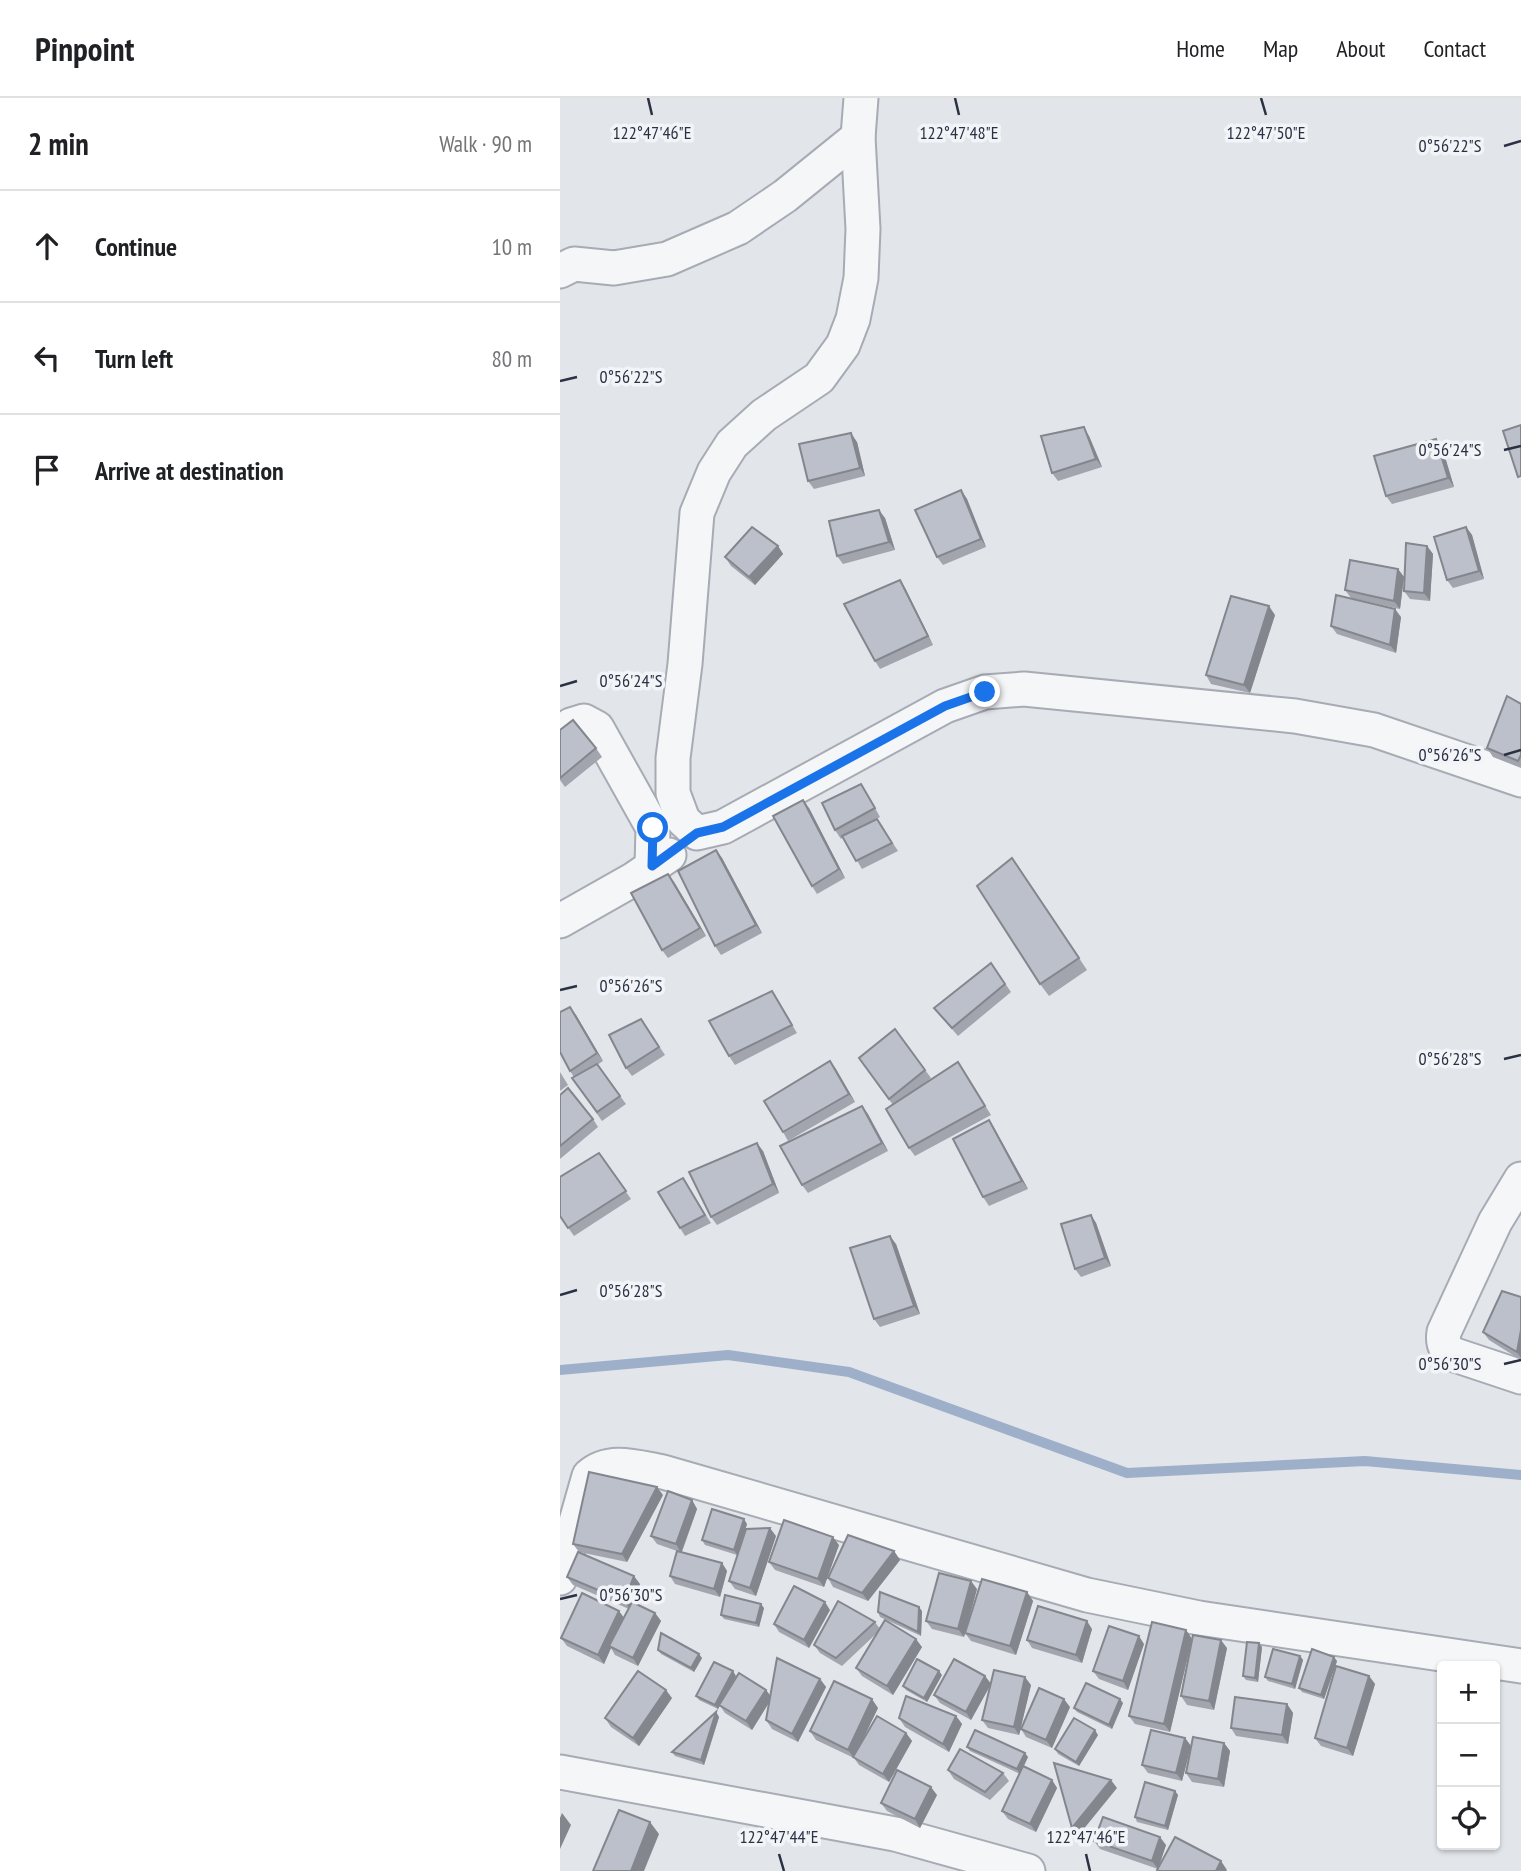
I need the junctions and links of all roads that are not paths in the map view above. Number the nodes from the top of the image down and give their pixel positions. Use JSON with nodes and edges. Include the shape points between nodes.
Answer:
{"nodes":[{"id":1,"x":861,"y":98,"type":"edge"},
{"id":2,"x":858,"y":137,"type":"junction"},
{"id":3,"x":565,"y":265,"type":"edge"},
{"id":4,"x":560,"y":732,"type":"edge"},
{"id":5,"x":1521,"y":780,"type":"edge"},
{"id":6,"x":697,"y":833,"type":"junction"},
{"id":7,"x":652,"y":866,"type":"junction"},
{"id":8,"x":560,"y":921,"type":"edge"},
{"id":9,"x":1521,"y":1179,"type":"edge"},
{"id":10,"x":1521,"y":1377,"type":"edge"},
{"id":11,"x":560,"y":1578,"type":"edge"},
{"id":12,"x":1521,"y":1666,"type":"edge"},
{"id":13,"x":560,"y":1772,"type":"edge"},
{"id":14,"x":1028,"y":1871,"type":"edge"}],
"edges":[{"from":1,"to":2,"type":"street"},
{"from":2,"to":3,"type":"street","via":[[738,228],[667,259],[614,268]]},
{"from":2,"to":6,"type":"street","via":[[861,278],[843,345],[819,378],[764,415],[732,444],[696,513],[673,793],[683,820]]},
{"from":4,"to":7,"type":"street","via":[[584,721],[597,728],[653,828]]},
{"from":5,"to":6,"type":"street","via":[[1374,730],[1295,716],[1024,689],[985,692],[945,706],[723,827]]},
{"from":6,"to":7,"type":"street"},
{"from":7,"to":8,"type":"street"},
{"from":9,"to":10,"type":"street","via":[[1495,1222],[1442,1340],[1448,1352]]},
{"from":11,"to":12,"type":"street","via":[[589,1476],[619,1465],[663,1472],[1087,1595],[1199,1618]]},
{"from":13,"to":14,"type":"street","via":[[895,1835]]}]}
